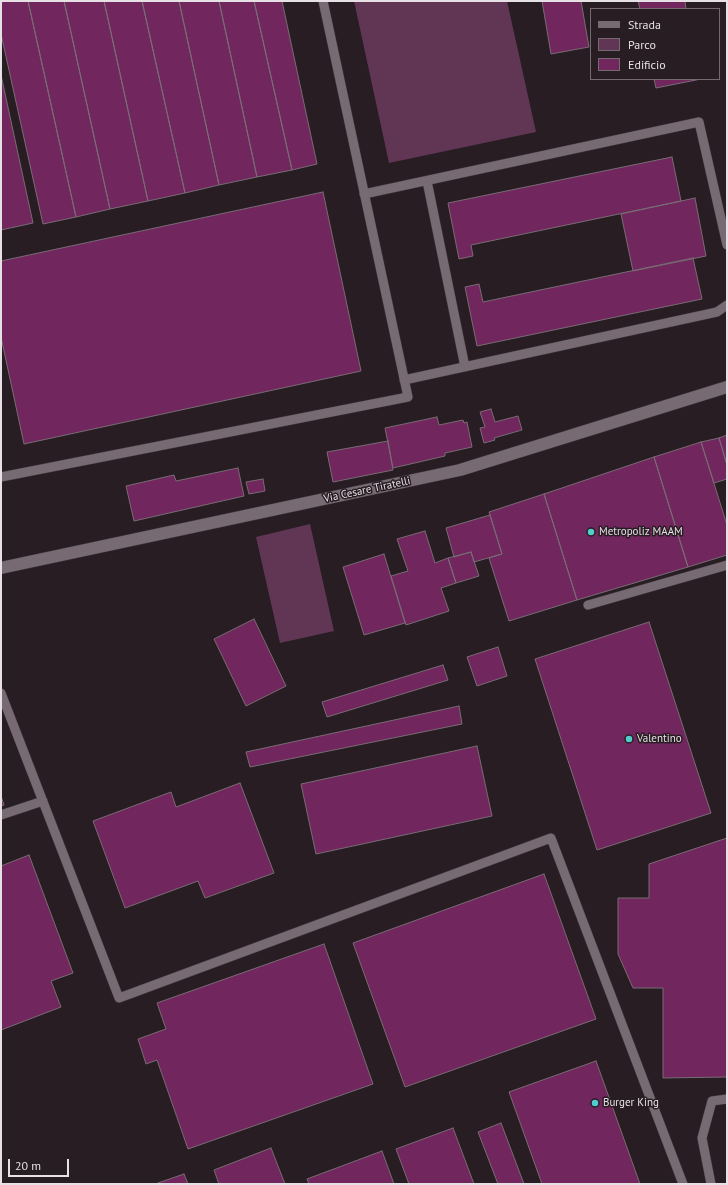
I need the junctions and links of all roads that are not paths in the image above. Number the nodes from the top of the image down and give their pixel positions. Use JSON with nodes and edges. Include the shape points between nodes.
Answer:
{"nodes":[{"id":1,"x":323,"y":1,"type":"edge"},
{"id":2,"x":427,"y":180,"type":"junction"},
{"id":3,"x":364,"y":194,"type":"junction"},
{"id":4,"x":727,"y":245,"type":"edge"},
{"id":5,"x":727,"y":305,"type":"edge"},
{"id":6,"x":465,"y":367,"type":"junction"},
{"id":7,"x":404,"y":380,"type":"junction"},
{"id":8,"x":727,"y":388,"type":"edge"},
{"id":9,"x":1,"y":477,"type":"edge"},
{"id":10,"x":727,"y":565,"type":"edge"},
{"id":11,"x":1,"y":568,"type":"edge"},
{"id":12,"x":588,"y":605,"type":"dead end"},
{"id":13,"x":1,"y":693,"type":"edge"},
{"id":14,"x":43,"y":801,"type":"junction"},
{"id":15,"x":1,"y":815,"type":"edge"},
{"id":16,"x":727,"y":1099,"type":"edge"},
{"id":17,"x":683,"y":1184,"type":"edge"},
{"id":18,"x":711,"y":1184,"type":"edge"}],
"edges":[{"from":1,"to":3,"type":"lane"},
{"from":2,"to":3,"type":"lane"},
{"from":2,"to":4,"type":"lane","via":[[699,122]]},
{"from":2,"to":6,"type":"lane"},
{"from":3,"to":7,"type":"lane"},
{"from":5,"to":6,"type":"lane","via":[[717,312]]},
{"from":6,"to":7,"type":"lane"},
{"from":7,"to":9,"type":"lane","via":[[408,397]]},
{"from":8,"to":11,"type":"street","name":"Via Cesare Tiratelli","via":[[460,470]]},
{"from":10,"to":12,"type":"lane"},
{"from":13,"to":14,"type":"lane"},
{"from":14,"to":15,"type":"lane"},
{"from":14,"to":17,"type":"lane","via":[[118,998],[551,838]]},
{"from":16,"to":18,"type":"lane","via":[[712,1101],[702,1138]]}]}
